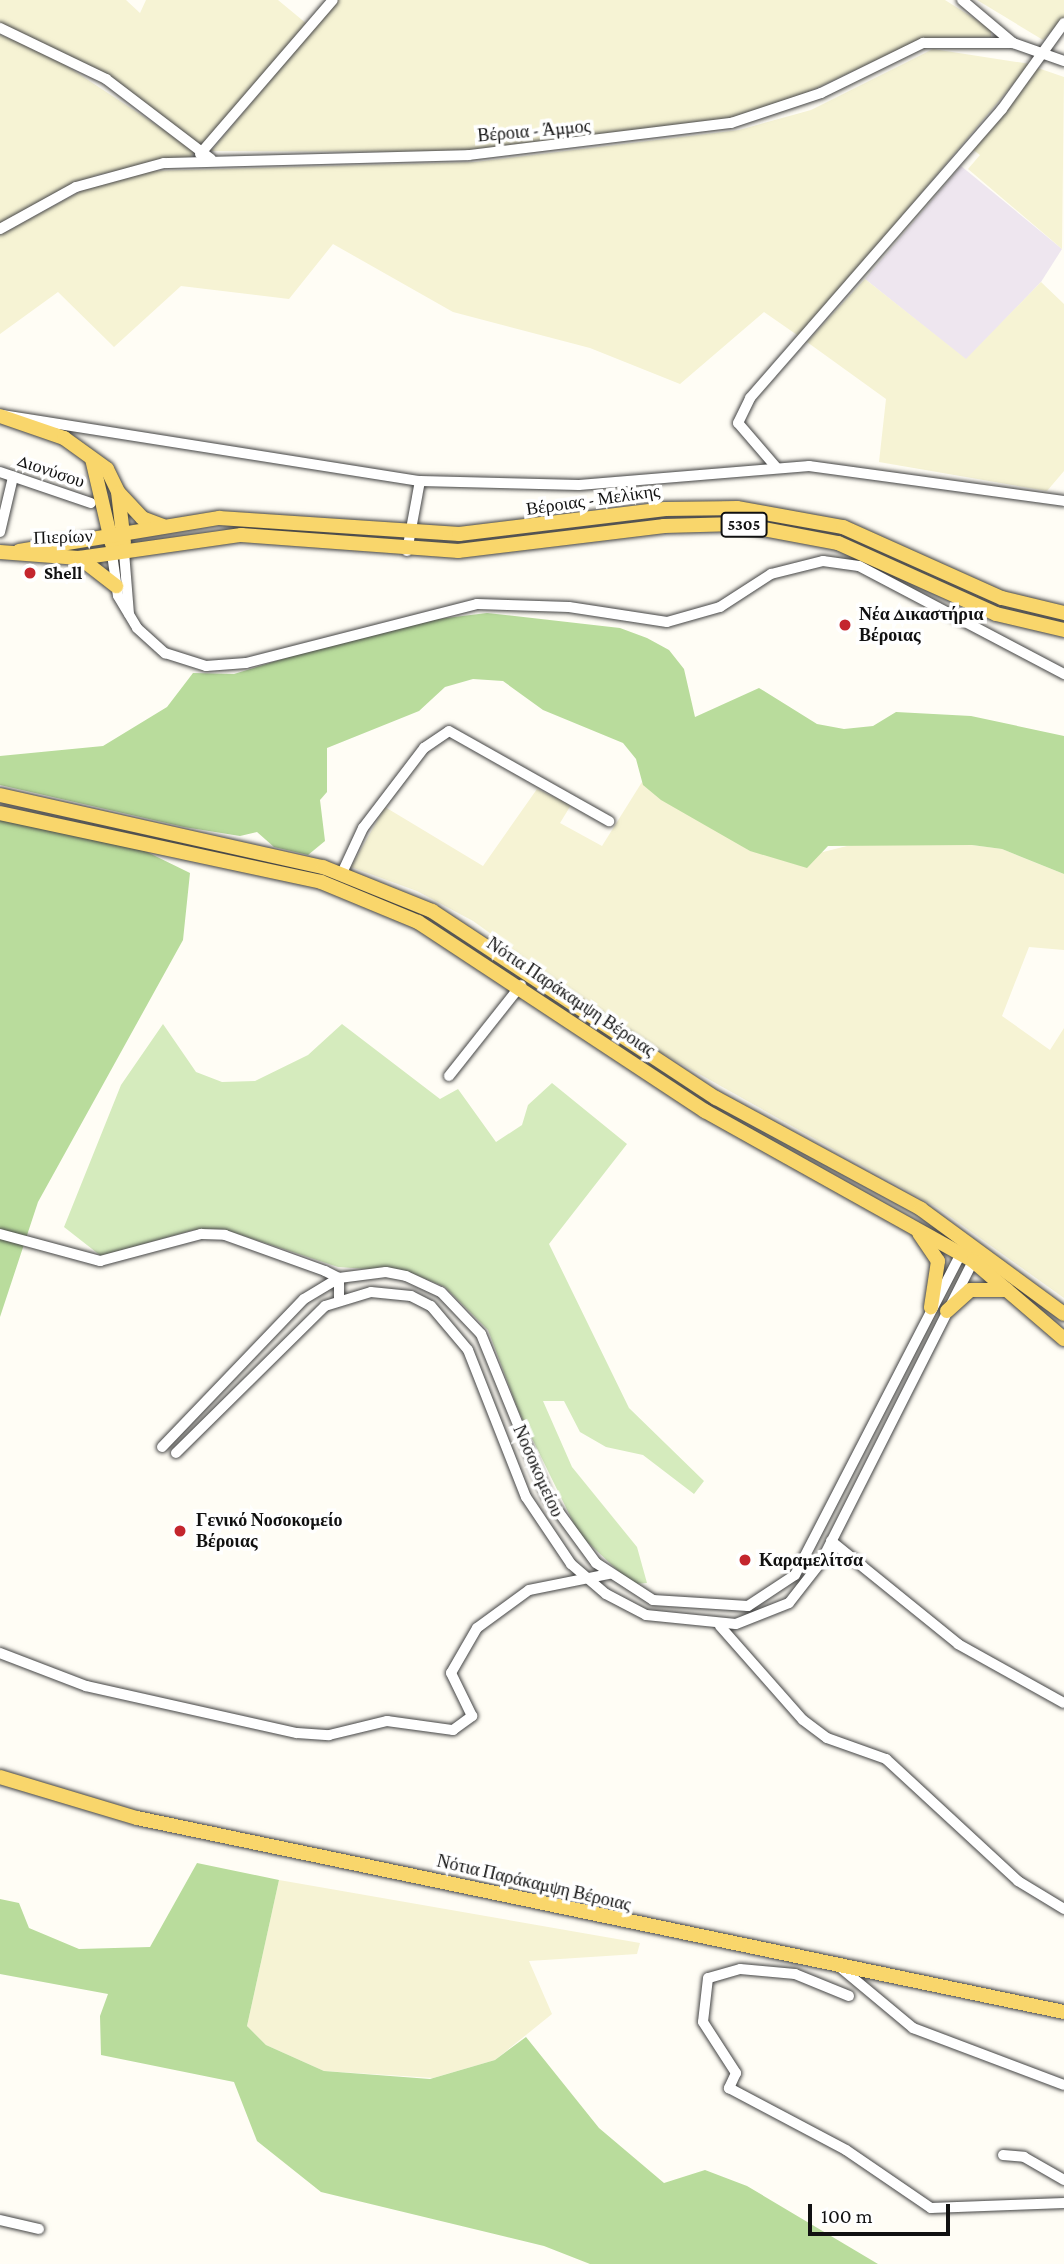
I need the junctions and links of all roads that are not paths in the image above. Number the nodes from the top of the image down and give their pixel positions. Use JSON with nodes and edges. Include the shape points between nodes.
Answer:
{"nodes":[{"id":1,"x":333,"y":0,"type":"edge"},
{"id":2,"x":962,"y":0,"type":"edge"},
{"id":3,"x":1064,"y":23,"type":"edge"},
{"id":4,"x":0,"y":28,"type":"edge"},
{"id":5,"x":1013,"y":43,"type":"junction"},
{"id":6,"x":1041,"y":51,"type":"junction"},
{"id":7,"x":1064,"y":61,"type":"edge"},
{"id":8,"x":207,"y":155,"type":"junction"},
{"id":9,"x":0,"y":229,"type":"edge"},
{"id":10,"x":0,"y":415,"type":"edge"},
{"id":11,"x":776,"y":467,"type":"junction"},
{"id":12,"x":0,"y":472,"type":"edge"},
{"id":13,"x":13,"y":477,"type":"junction"},
{"id":14,"x":420,"y":481,"type":"junction"},
{"id":15,"x":112,"y":496,"type":"junction"},
{"id":16,"x":1064,"y":501,"type":"edge"},
{"id":17,"x":91,"y":503,"type":"dead end"},
{"id":18,"x":164,"y":526,"type":"junction"},
{"id":19,"x":0,"y":532,"type":"edge"},
{"id":20,"x":408,"y":534,"type":"junction"},
{"id":21,"x":117,"y":536,"type":"junction"},
{"id":22,"x":79,"y":541,"type":"junction"},
{"id":23,"x":407,"y":551,"type":"junction"},
{"id":24,"x":2,"y":553,"type":"edge"},
{"id":25,"x":118,"y":553,"type":"junction"},
{"id":26,"x":79,"y":558,"type":"junction"},
{"id":27,"x":116,"y":586,"type":"junction"},
{"id":28,"x":1064,"y":613,"type":"edge"},
{"id":29,"x":130,"y":617,"type":"junction"},
{"id":30,"x":1064,"y":630,"type":"edge"},
{"id":31,"x":1064,"y":674,"type":"edge"},
{"id":32,"x":0,"y":795,"type":"edge"},
{"id":33,"x":0,"y":813,"type":"edge"},
{"id":34,"x":609,"y":821,"type":"dead end"},
{"id":35,"x":342,"y":873,"type":"junction"},
{"id":36,"x":521,"y":985,"type":"junction"},
{"id":37,"x":449,"y":1076,"type":"dead end"},
{"id":38,"x":912,"y":1224,"type":"junction"},
{"id":39,"x":0,"y":1234,"type":"edge"},
{"id":40,"x":978,"y":1246,"type":"junction"},
{"id":41,"x":967,"y":1258,"type":"junction"},
{"id":42,"x":339,"y":1278,"type":"junction"},
{"id":43,"x":1008,"y":1290,"type":"junction"},
{"id":44,"x":339,"y":1298,"type":"junction"},
{"id":45,"x":931,"y":1307,"type":"junction"},
{"id":46,"x":947,"y":1311,"type":"junction"},
{"id":47,"x":1064,"y":1314,"type":"edge"},
{"id":48,"x":1064,"y":1339,"type":"edge"},
{"id":49,"x":162,"y":1447,"type":"dead end"},
{"id":50,"x":176,"y":1453,"type":"dead end"},
{"id":51,"x":831,"y":1541,"type":"junction"},
{"id":52,"x":609,"y":1574,"type":"junction"},
{"id":53,"x":588,"y":1578,"type":"junction"},
{"id":54,"x":720,"y":1626,"type":"junction"},
{"id":55,"x":0,"y":1653,"type":"edge"},
{"id":56,"x":1064,"y":1703,"type":"edge"},
{"id":57,"x":0,"y":1777,"type":"edge"},
{"id":58,"x":1064,"y":1909,"type":"edge"},
{"id":59,"x":841,"y":1968,"type":"junction"},
{"id":60,"x":849,"y":1996,"type":"dead end"},
{"id":61,"x":1064,"y":2012,"type":"edge"},
{"id":62,"x":1064,"y":2085,"type":"edge"},
{"id":63,"x":1003,"y":2155,"type":"dead end"},
{"id":64,"x":1064,"y":2180,"type":"edge"},
{"id":65,"x":1064,"y":2203,"type":"edge"},
{"id":66,"x":0,"y":2220,"type":"edge"},
{"id":67,"x":39,"y":2229,"type":"dead end"}],
"edges":[{"from":1,"to":8,"type":"street"},
{"from":2,"to":5,"type":"street"},
{"from":3,"to":6,"type":"street"},
{"from":4,"to":8,"type":"street","via":[[106,79]]},
{"from":5,"to":6,"type":"street","name":"Βέροια - Άμμος"},
{"from":5,"to":8,"type":"street","name":"Βέροια - Άμμος","via":[[923,43],[784,108],[609,142],[469,155]]},
{"from":6,"to":7,"type":"street","name":"Βέροια - Άμμος"},
{"from":6,"to":11,"type":"street","via":[[1002,109],[750,398],[738,423]]},
{"from":8,"to":9,"type":"street","name":"Βέροια - Άμμος","via":[[96,179]]},
{"from":10,"to":14,"type":"street"},
{"from":10,"to":15,"type":"main road","via":[[42,427],[90,454]]},
{"from":11,"to":14,"type":"street","via":[[579,485]]},
{"from":11,"to":16,"type":"street","via":[[867,469]]},
{"from":12,"to":13,"type":"street","name":"Διονύσου"},
{"from":13,"to":17,"type":"street","name":"Διονύσου"},
{"from":13,"to":19,"type":"street"},
{"from":14,"to":20,"type":"street"},
{"from":15,"to":18,"type":"main road"},
{"from":15,"to":21,"type":"main road"},
{"from":15,"to":22,"type":"main road","via":[[101,525]]},
{"from":18,"to":20,"type":"main road","name":"Βέροιας - Μελίκης","number":"5305","via":[[260,518]]},
{"from":18,"to":21,"type":"main road","name":"Βέροιας - Μελίκης","number":"5305"},
{"from":20,"to":23,"type":"street"},
{"from":20,"to":28,"type":"main road","name":"Βέροιας - Μελίκης","number":"5305","via":[[519,530],[688,508],[763,510],[844,527],[1002,598]]},
{"from":21,"to":22,"type":"main road","name":"Πιερίων","number":"5305"},
{"from":21,"to":25,"type":"main road"},
{"from":22,"to":24,"type":"main road","name":"Πιερίων","number":"5305"},
{"from":23,"to":25,"type":"main road","name":"Βέροιας - Μελίκης","number":"5305","via":[[241,535]]},
{"from":23,"to":30,"type":"main road","name":"Βέροιας - Μελίκης","number":"5305","via":[[524,547],[689,524],[762,527],[838,543],[996,614]]},
{"from":24,"to":26,"type":"main road","name":"Πιερίων","number":"5305"},
{"from":25,"to":26,"type":"main road","name":"Πιερίων","number":"5305"},
{"from":25,"to":27,"type":"street"},
{"from":25,"to":29,"type":"street"},
{"from":26,"to":27,"type":"main road"},
{"from":27,"to":29,"type":"street"},
{"from":29,"to":31,"type":"street","via":[[165,653],[223,666],[477,604],[569,607],[667,622],[720,607],[771,574],[823,561],[859,566]]},
{"from":32,"to":35,"type":"main road","name":"Νότια Παράκαμψη Βέροιας"},
{"from":33,"to":36,"type":"main road","name":"Νότια Παράκαμψη Βέροιας","via":[[321,882],[418,922]]},
{"from":34,"to":35,"type":"street","via":[[449,731],[424,748],[359,835]]},
{"from":35,"to":40,"type":"main road","name":"Νότια Παράκαμψη Βέροιας","via":[[432,911],[716,1098]]},
{"from":36,"to":37,"type":"street"},
{"from":36,"to":38,"type":"main road","name":"Νότια Παράκαμψη Βέροιας","via":[[705,1111]]},
{"from":38,"to":41,"type":"main road","name":"Νότια Παράκαμψη Βέροιας"},
{"from":38,"to":45,"type":"main road","via":[[938,1261]]},
{"from":39,"to":42,"type":"street","via":[[100,1261],[201,1234],[225,1235]]},
{"from":40,"to":41,"type":"main road"},
{"from":40,"to":47,"type":"main road","name":"Νότια Παράκαμψη Βέροιας"},
{"from":41,"to":43,"type":"main road","name":"Νότια Παράκαμψη Βέροιας"},
{"from":41,"to":45,"type":"street","name":"Νοσοκομείου"},
{"from":41,"to":46,"type":"street","name":"Νοσοκομείου"},
{"from":42,"to":44,"type":"street"},
{"from":42,"to":49,"type":"street","name":"Νοσοκομείου","via":[[279,1322]]},
{"from":42,"to":52,"type":"street","name":"Νοσοκομείου","via":[[386,1272],[406,1276],[441,1293],[467,1315],[551,1504]]},
{"from":43,"to":46,"type":"main road","via":[[970,1290]]},
{"from":43,"to":48,"type":"main road","name":"Νότια Παράκαμψη Βέροιας"},
{"from":44,"to":50,"type":"street","name":"Νοσοκομείου","via":[[308,1317]]},
{"from":44,"to":53,"type":"street","name":"Νοσοκομείου","via":[[371,1292],[411,1296],[460,1336],[526,1497],[558,1549]]},
{"from":45,"to":52,"type":"street","name":"Νοσοκομείου","via":[[795,1575],[782,1590],[748,1606],[680,1606],[653,1600]]},
{"from":46,"to":51,"type":"street","name":"Νοσοκομείου"},
{"from":51,"to":54,"type":"street","name":"Νοσοκομείου","via":[[789,1603],[771,1614]]},
{"from":51,"to":56,"type":"street","via":[[958,1644]]},
{"from":52,"to":53,"type":"street"},
{"from":53,"to":54,"type":"street","name":"Νοσοκομείου","via":[[646,1615]]},
{"from":53,"to":55,"type":"street","via":[[529,1590],[478,1629],[452,1673],[472,1716],[453,1730],[387,1721],[329,1735],[297,1734],[86,1686]]},
{"from":54,"to":58,"type":"street","via":[[803,1720],[827,1738],[886,1759],[1018,1881]]},
{"from":57,"to":59,"type":"main road","name":"Νότια Παράκαμψη Βέροιας","via":[[137,1818]]},
{"from":59,"to":61,"type":"main road","name":"Νότια Παράκαμψη Βέροιας"},
{"from":59,"to":62,"type":"street","via":[[913,2028]]},
{"from":60,"to":65,"type":"street","via":[[795,1974],[740,1969],[708,1978],[703,2022],[736,2073],[729,2088],[846,2150],[931,2208]]},
{"from":63,"to":64,"type":"street","via":[[1024,2157]]},
{"from":66,"to":67,"type":"street"}]}
